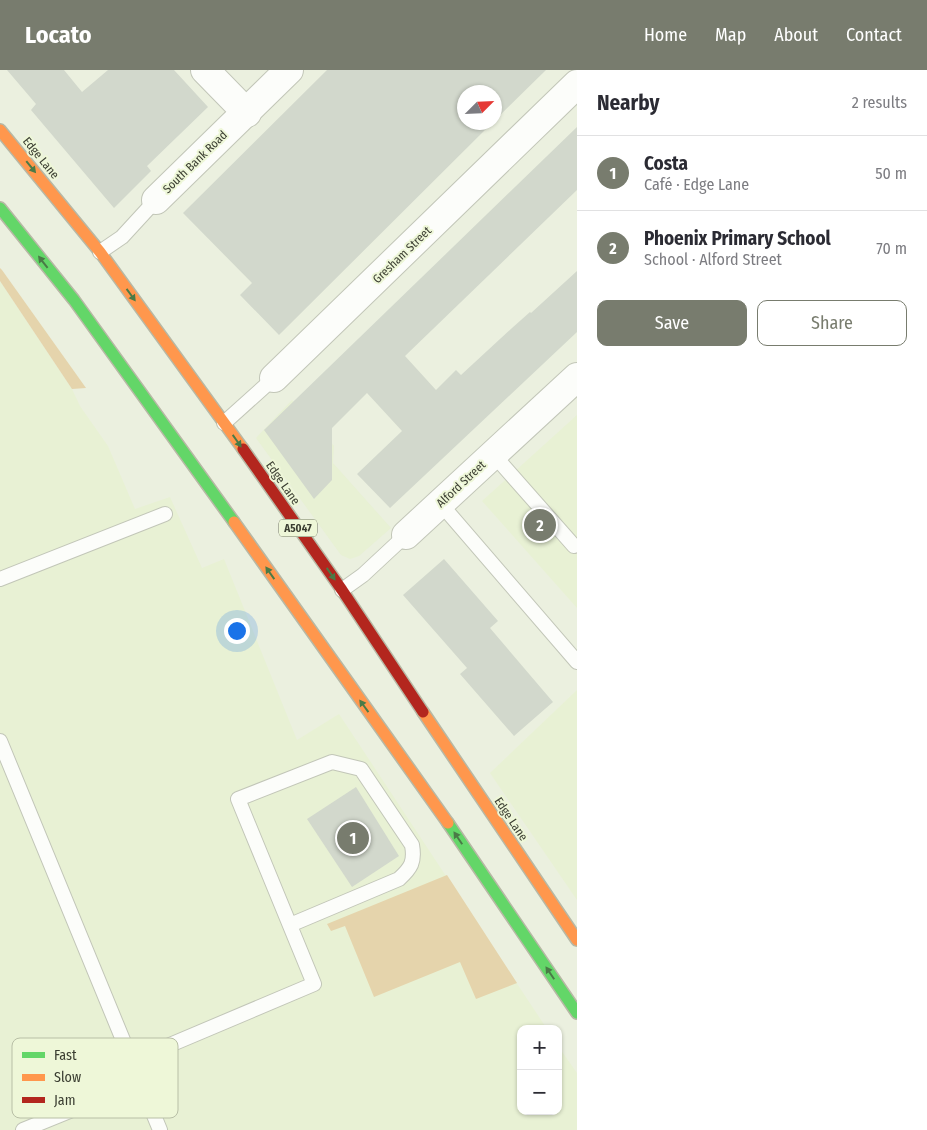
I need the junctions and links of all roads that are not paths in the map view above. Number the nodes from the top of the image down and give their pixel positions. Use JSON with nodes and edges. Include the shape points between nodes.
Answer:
{"nodes":[{"id":1,"x":205,"y":70,"type":"edge"},
{"id":2,"x":289,"y":70,"type":"edge"},
{"id":3,"x":577,"y":84,"type":"edge"},
{"id":4,"x":246,"y":113,"type":"junction"},
{"id":5,"x":0,"y":130,"type":"edge"},
{"id":6,"x":156,"y":200,"type":"joint"},
{"id":7,"x":0,"y":208,"type":"edge"},
{"id":8,"x":100,"y":252,"type":"junction"},
{"id":9,"x":283,"y":369,"type":"joint"},
{"id":10,"x":577,"y":376,"type":"edge"},
{"id":11,"x":224,"y":423,"type":"junction"},
{"id":12,"x":493,"y":454,"type":"junction"},
{"id":13,"x":164,"y":514,"type":"dead end"},
{"id":14,"x":424,"y":519,"type":"junction"},
{"id":15,"x":574,"y":546,"type":"dead end"},
{"id":16,"x":0,"y":579,"type":"edge"},
{"id":17,"x":342,"y":590,"type":"junction"},
{"id":18,"x":577,"y":662,"type":"edge"},
{"id":19,"x":0,"y":741,"type":"edge"},
{"id":20,"x":290,"y":926,"type":"junction"},
{"id":21,"x":577,"y":940,"type":"edge"},
{"id":22,"x":577,"y":1013,"type":"edge"},
{"id":23,"x":123,"y":1038,"type":"edge"},
{"id":24,"x":178,"y":1042,"type":"edge"},
{"id":25,"x":52,"y":1118,"type":"edge"},
{"id":26,"x":155,"y":1118,"type":"edge"},
{"id":27,"x":22,"y":1130,"type":"edge"},
{"id":28,"x":160,"y":1130,"type":"edge"}],
"edges":[{"from":1,"to":4,"type":"street"},
{"from":2,"to":4,"type":"street","name":"South Bank Road"},
{"from":3,"to":9,"type":"street","name":"Gresham Street"},
{"from":4,"to":6,"type":"street","name":"South Bank Road"},
{"from":5,"to":8,"type":"highway","name":"Edge Lane","number":"A5047","one_way":true},
{"from":6,"to":8,"type":"lane","name":"South Bank Road","via":[[122,237]]},
{"from":22,"to":7,"type":"highway","one_way":true,"via":[[453,830],[154,410],[74,300]]},
{"from":8,"to":11,"type":"highway","name":"Edge Lane","number":"A5047","one_way":true},
{"from":9,"to":11,"type":"lane","name":"Gresham Street"},
{"from":10,"to":12,"type":"street","name":"Alford Street"},
{"from":11,"to":17,"type":"highway","name":"Edge Lane","number":"A5047","one_way":true},
{"from":12,"to":14,"type":"street","name":"Alford Street"},
{"from":12,"to":15,"type":"lane"},
{"from":13,"to":16,"type":"lane"},
{"from":14,"to":17,"type":"lane","name":"Alford Street"},
{"from":14,"to":18,"type":"lane"},
{"from":17,"to":21,"type":"highway","name":"Edge Lane","number":"A5047"},
{"from":19,"to":23,"type":"lane"},
{"from":20,"to":20,"type":"lane","via":[[238,798],[332,762],[361,769],[412,845],[414,856],[409,870],[399,879]]},
{"from":20,"to":24,"type":"lane","via":[[314,984]]},
{"from":25,"to":27,"type":"lane"},
{"from":26,"to":28,"type":"lane"}]}
